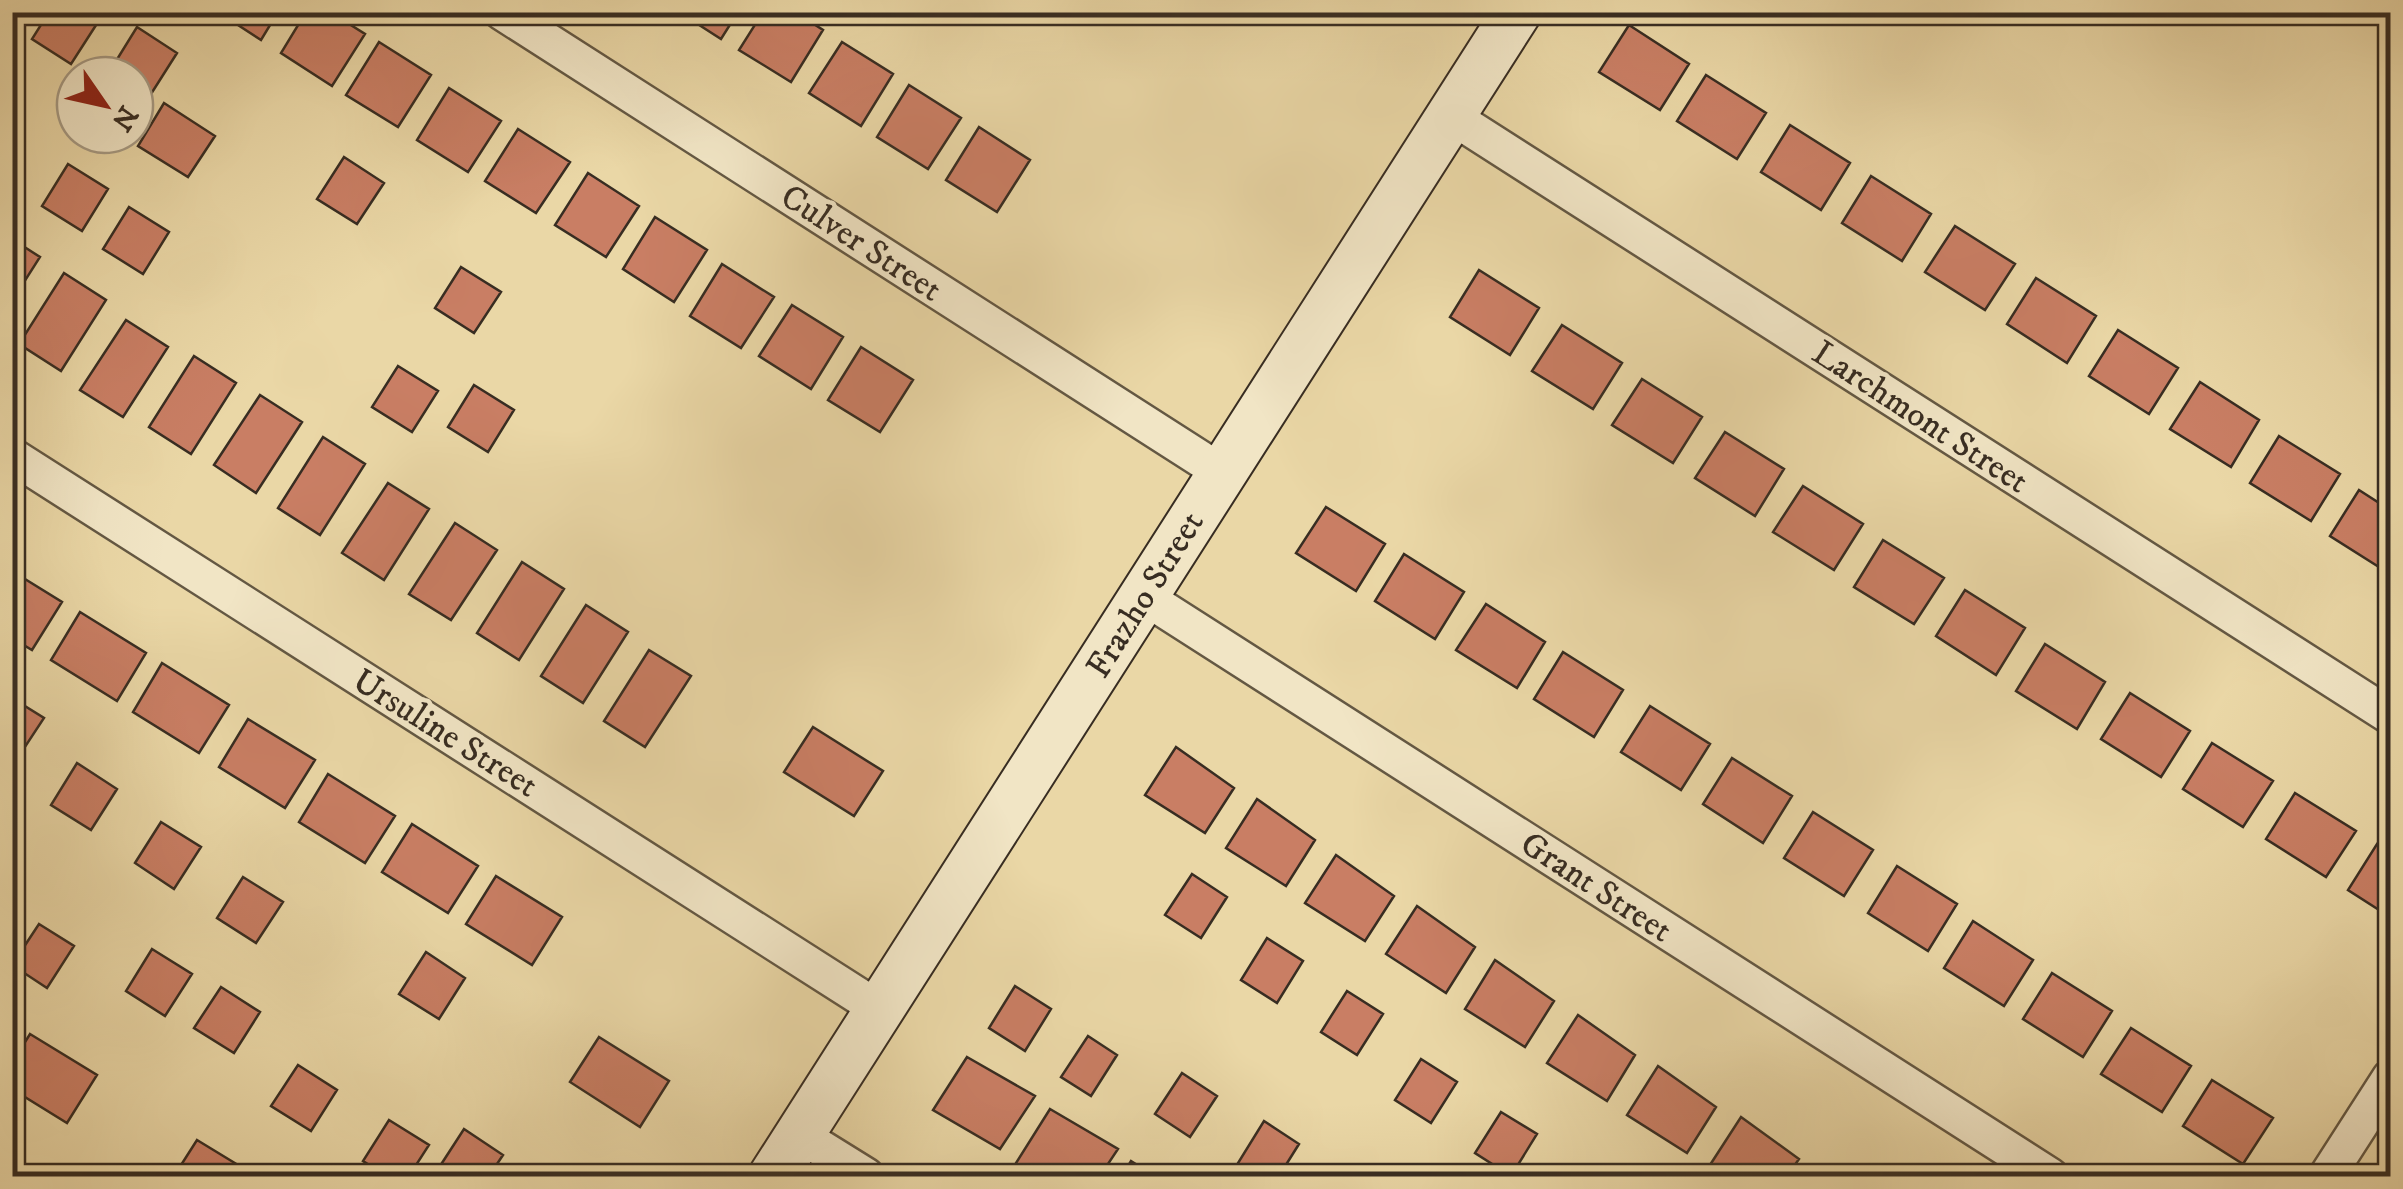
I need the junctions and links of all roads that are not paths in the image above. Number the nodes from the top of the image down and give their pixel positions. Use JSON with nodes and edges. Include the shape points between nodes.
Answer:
{"nodes":[{"id":1,"x":502,"y":12,"type":"edge"},
{"id":2,"x":1516,"y":12,"type":"edge"},
{"id":3,"x":1451,"y":116,"type":"junction"},
{"id":4,"x":12,"y":456,"type":"edge"},
{"id":5,"x":1221,"y":472,"type":"junction"},
{"id":6,"x":1144,"y":596,"type":"junction"},
{"id":7,"x":2390,"y":716,"type":"edge"},
{"id":8,"x":880,"y":1009,"type":"junction"},
{"id":9,"x":2390,"y":1078,"type":"edge"},
{"id":10,"x":800,"y":1135,"type":"junction"},
{"id":11,"x":773,"y":1176,"type":"edge"},
{"id":12,"x":866,"y":1176,"type":"edge"},
{"id":13,"x":2050,"y":1176,"type":"edge"},
{"id":14,"x":2327,"y":1176,"type":"edge"}],
"edges":[{"from":1,"to":5,"type":"street","name":"Culver Street"},
{"from":2,"to":3,"type":"street","name":"Frazho Street"},
{"from":3,"to":5,"type":"street","name":"Frazho Street"},
{"from":3,"to":7,"type":"street","name":"Larchmont Street"},
{"from":4,"to":8,"type":"street","name":"Ursuline Street"},
{"from":5,"to":6,"type":"street","name":"Frazho Street"},
{"from":6,"to":8,"type":"street","name":"Frazho Street"},
{"from":6,"to":13,"type":"street","name":"Grant Street"},
{"from":8,"to":10,"type":"street","name":"Frazho Street"},
{"from":9,"to":14,"type":"street"},
{"from":10,"to":11,"type":"street","name":"Frazho Street"},
{"from":10,"to":12,"type":"street"}]}
